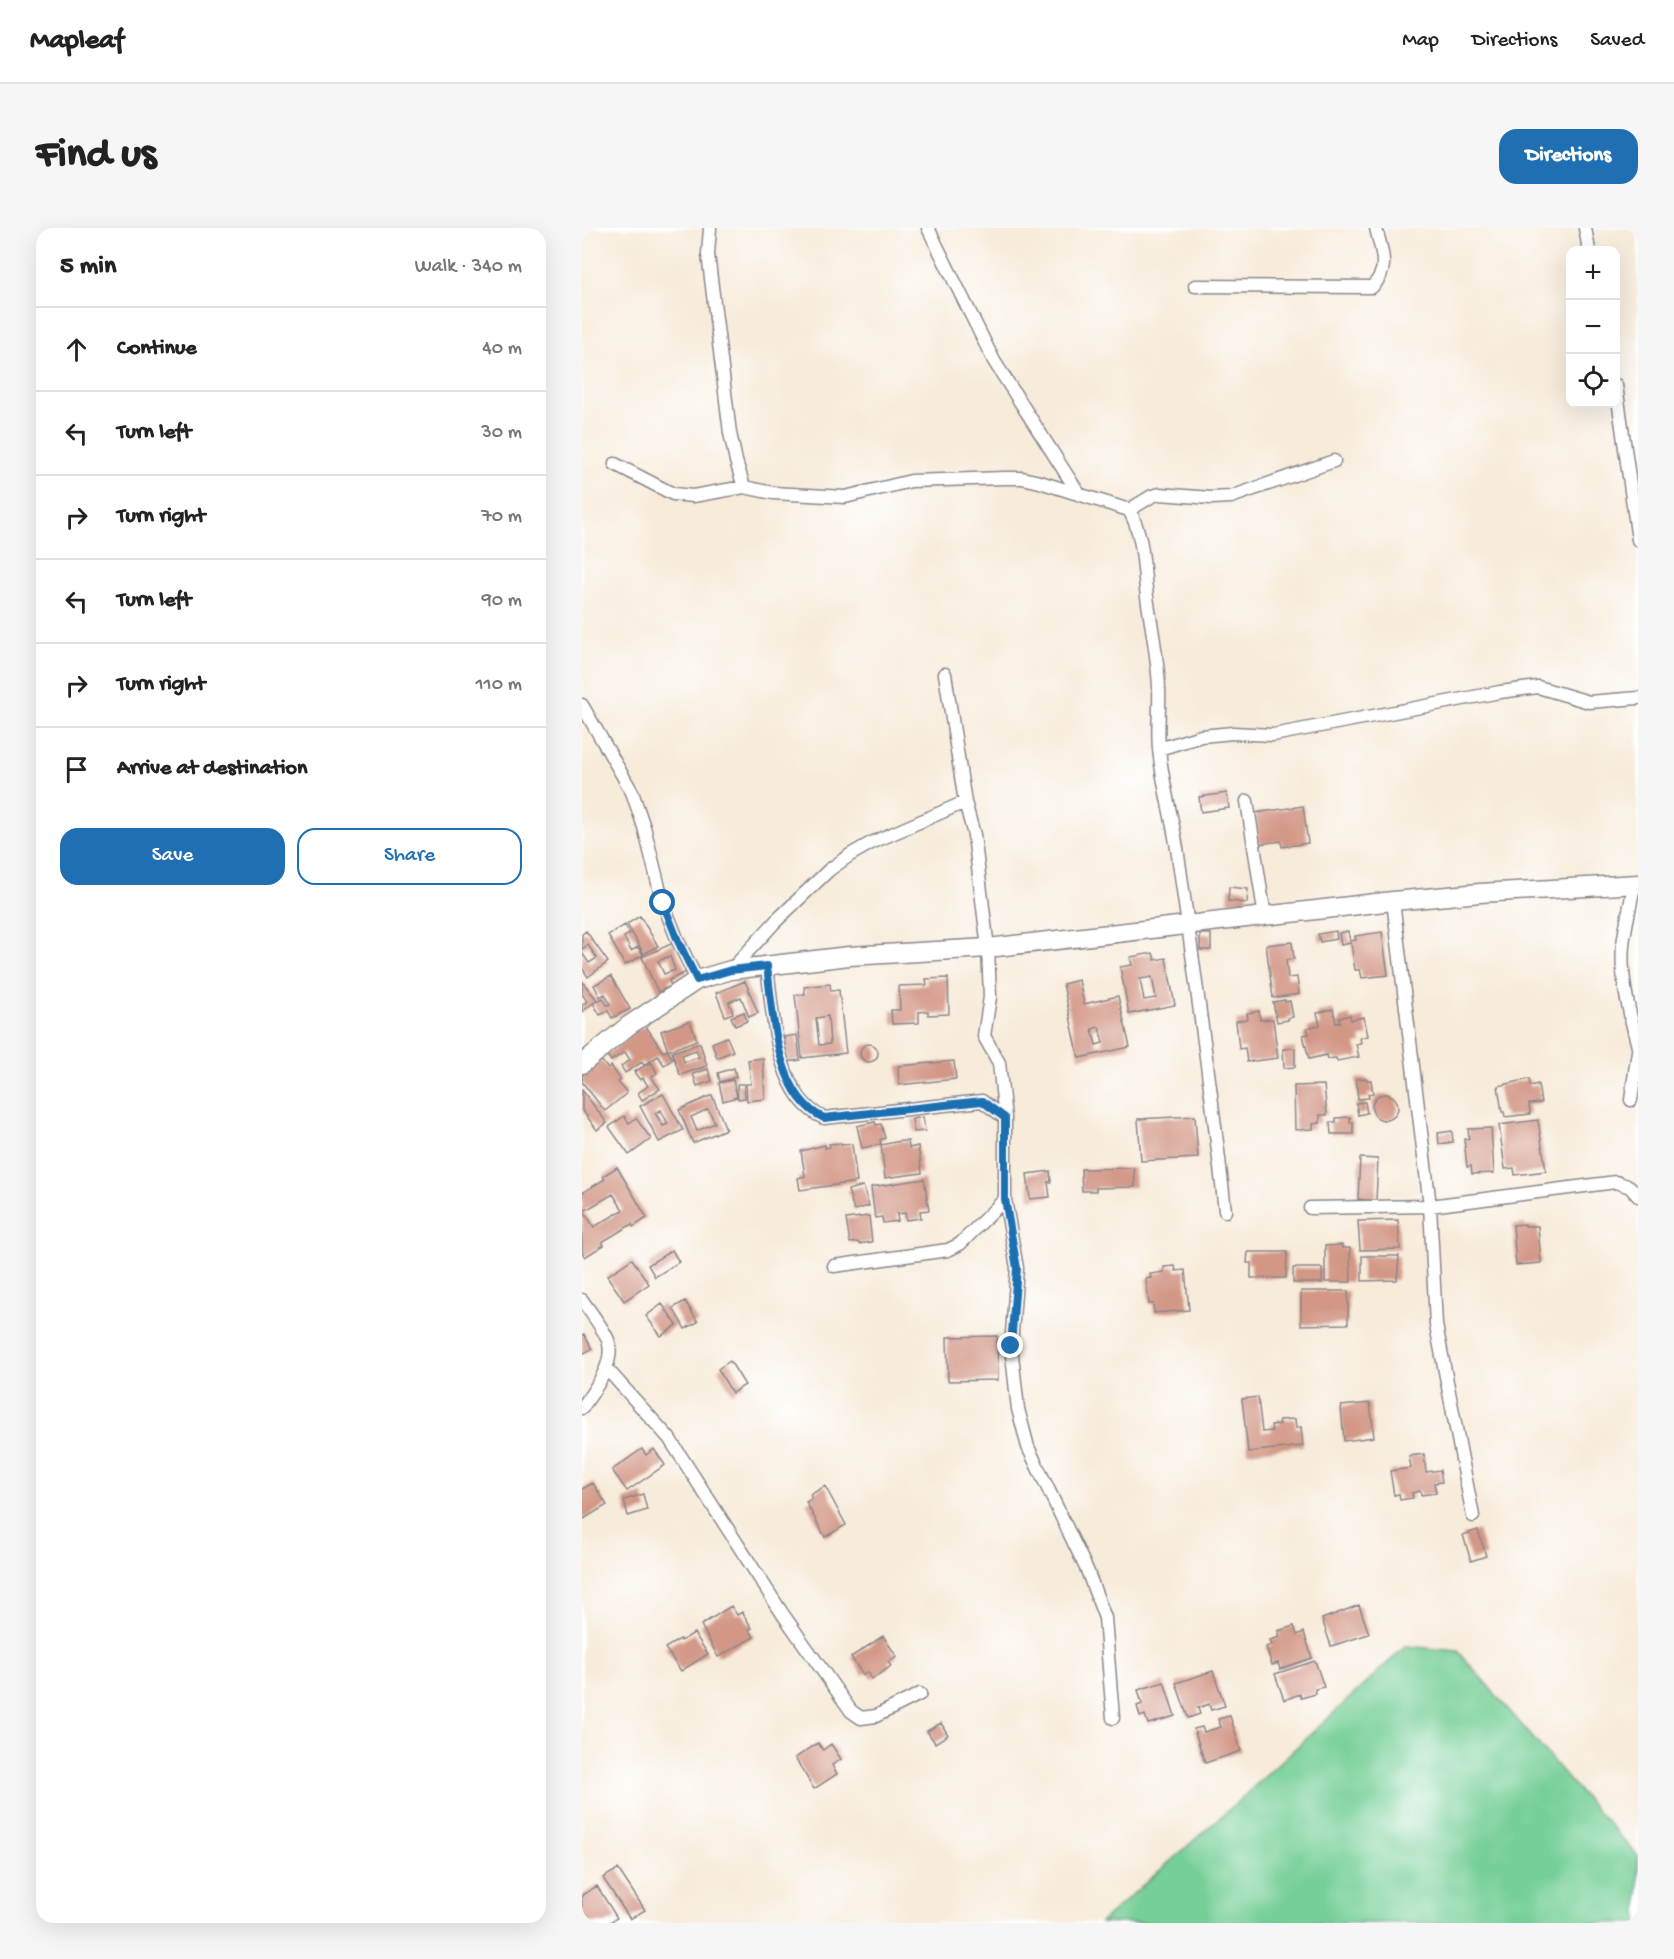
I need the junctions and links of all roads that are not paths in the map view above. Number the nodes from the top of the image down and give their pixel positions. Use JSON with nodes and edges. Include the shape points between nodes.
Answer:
{"nodes":[{"id":1,"x":710,"y":228,"type":"edge"},
{"id":2,"x":928,"y":228,"type":"edge"},
{"id":3,"x":1376,"y":228,"type":"edge"},
{"id":4,"x":1585,"y":228,"type":"edge"},
{"id":5,"x":1588,"y":246,"type":"edge"},
{"id":6,"x":1195,"y":286,"type":"dead end"},
{"id":7,"x":1620,"y":408,"type":"edge"},
{"id":8,"x":1334,"y":461,"type":"dead end"},
{"id":9,"x":615,"y":464,"type":"dead end"},
{"id":10,"x":744,"y":487,"type":"junction"},
{"id":11,"x":1079,"y":494,"type":"junction"},
{"id":12,"x":1635,"y":500,"type":"edge"},
{"id":13,"x":1129,"y":510,"type":"junction"},
{"id":14,"x":1638,"y":540,"type":"edge"},
{"id":15,"x":945,"y":674,"type":"dead end"},
{"id":16,"x":1638,"y":698,"type":"edge"},
{"id":17,"x":582,"y":705,"type":"edge"},
{"id":18,"x":1159,"y":749,"type":"junction"},
{"id":19,"x":1247,"y":801,"type":"dead end"},
{"id":20,"x":964,"y":802,"type":"junction"},
{"id":21,"x":1636,"y":884,"type":"edge"},
{"id":22,"x":1393,"y":901,"type":"junction"},
{"id":23,"x":1265,"y":917,"type":"junction"},
{"id":24,"x":1188,"y":925,"type":"junction"},
{"id":25,"x":988,"y":948,"type":"junction"},
{"id":26,"x":767,"y":966,"type":"junction"},
{"id":27,"x":731,"y":970,"type":"junction"},
{"id":28,"x":697,"y":980,"type":"junction"},
{"id":29,"x":1638,"y":1049,"type":"edge"},
{"id":30,"x":582,"y":1064,"type":"edge"},
{"id":31,"x":1631,"y":1100,"type":"dead end"},
{"id":32,"x":1005,"y":1118,"type":"junction"},
{"id":33,"x":1638,"y":1196,"type":"edge"},
{"id":34,"x":1005,"y":1199,"type":"junction"},
{"id":35,"x":1430,"y":1206,"type":"junction"},
{"id":36,"x":1310,"y":1208,"type":"dead end"},
{"id":37,"x":1225,"y":1211,"type":"dead end"},
{"id":38,"x":834,"y":1266,"type":"dead end"},
{"id":39,"x":582,"y":1300,"type":"edge"},
{"id":40,"x":606,"y":1368,"type":"junction"},
{"id":41,"x":582,"y":1408,"type":"edge"},
{"id":42,"x":1473,"y":1516,"type":"dead end"},
{"id":43,"x":920,"y":1694,"type":"dead end"},
{"id":44,"x":1113,"y":1718,"type":"dead end"}],
"edges":[{"from":1,"to":10,"type":"street","via":[[708,254],[730,433]]},
{"from":2,"to":11,"type":"street","via":[[994,362]]},
{"from":3,"to":6,"type":"street","via":[[1384,265],[1381,278],[1372,287]]},
{"from":4,"to":5,"type":"street"},
{"from":7,"to":12,"type":"street"},
{"from":8,"to":13,"type":"street","via":[[1231,497],[1160,494]]},
{"from":9,"to":10,"type":"street","via":[[673,494],[693,496]]},
{"from":10,"to":11,"type":"street","via":[[773,493],[845,497],[911,481],[1004,478],[1031,480]]},
{"from":11,"to":13,"type":"street"},
{"from":12,"to":14,"type":"street"},
{"from":13,"to":18,"type":"street","via":[[1137,524],[1156,650]]},
{"from":15,"to":20,"type":"street"},
{"from":16,"to":18,"type":"street","via":[[1589,702],[1538,687],[1273,735],[1201,736]]},
{"from":17,"to":28,"type":"street","via":[[632,792],[663,903]]},
{"from":18,"to":24,"type":"street"},
{"from":19,"to":23,"type":"street"},
{"from":20,"to":25,"type":"street","via":[[974,835]]},
{"from":20,"to":27,"type":"street","via":[[871,843],[829,870]]},
{"from":21,"to":22,"type":"street"},
{"from":21,"to":29,"type":"street","via":[[1623,944],[1623,969]]},
{"from":22,"to":23,"type":"street"},
{"from":22,"to":35,"type":"street"},
{"from":23,"to":24,"type":"street"},
{"from":24,"to":25,"type":"street"},
{"from":24,"to":37,"type":"street"},
{"from":25,"to":26,"type":"street","via":[[849,956]]},
{"from":25,"to":32,"type":"street","via":[[990,997],[984,1036],[999,1064]]},
{"from":26,"to":27,"type":"street"},
{"from":26,"to":32,"type":"street","via":[[778,1051],[788,1079],[812,1113],[824,1118],[982,1101]]},
{"from":27,"to":28,"type":"street"},
{"from":28,"to":30,"type":"street","via":[[628,1026]]},
{"from":29,"to":31,"type":"street"},
{"from":32,"to":34,"type":"street"},
{"from":33,"to":35,"type":"street","via":[[1630,1187],[1616,1182]]},
{"from":34,"to":38,"type":"street","via":[[960,1244],[948,1250]]},
{"from":34,"to":44,"type":"street","via":[[1017,1268],[1011,1346],[1018,1408],[1028,1447],[1087,1570],[1105,1618]]},
{"from":35,"to":36,"type":"street"},
{"from":35,"to":42,"type":"street","via":[[1436,1325]]},
{"from":39,"to":40,"type":"street","via":[[609,1342]]},
{"from":40,"to":41,"type":"street"},
{"from":40,"to":43,"type":"street","via":[[669,1438],[851,1711],[861,1718],[876,1716]]}]}
